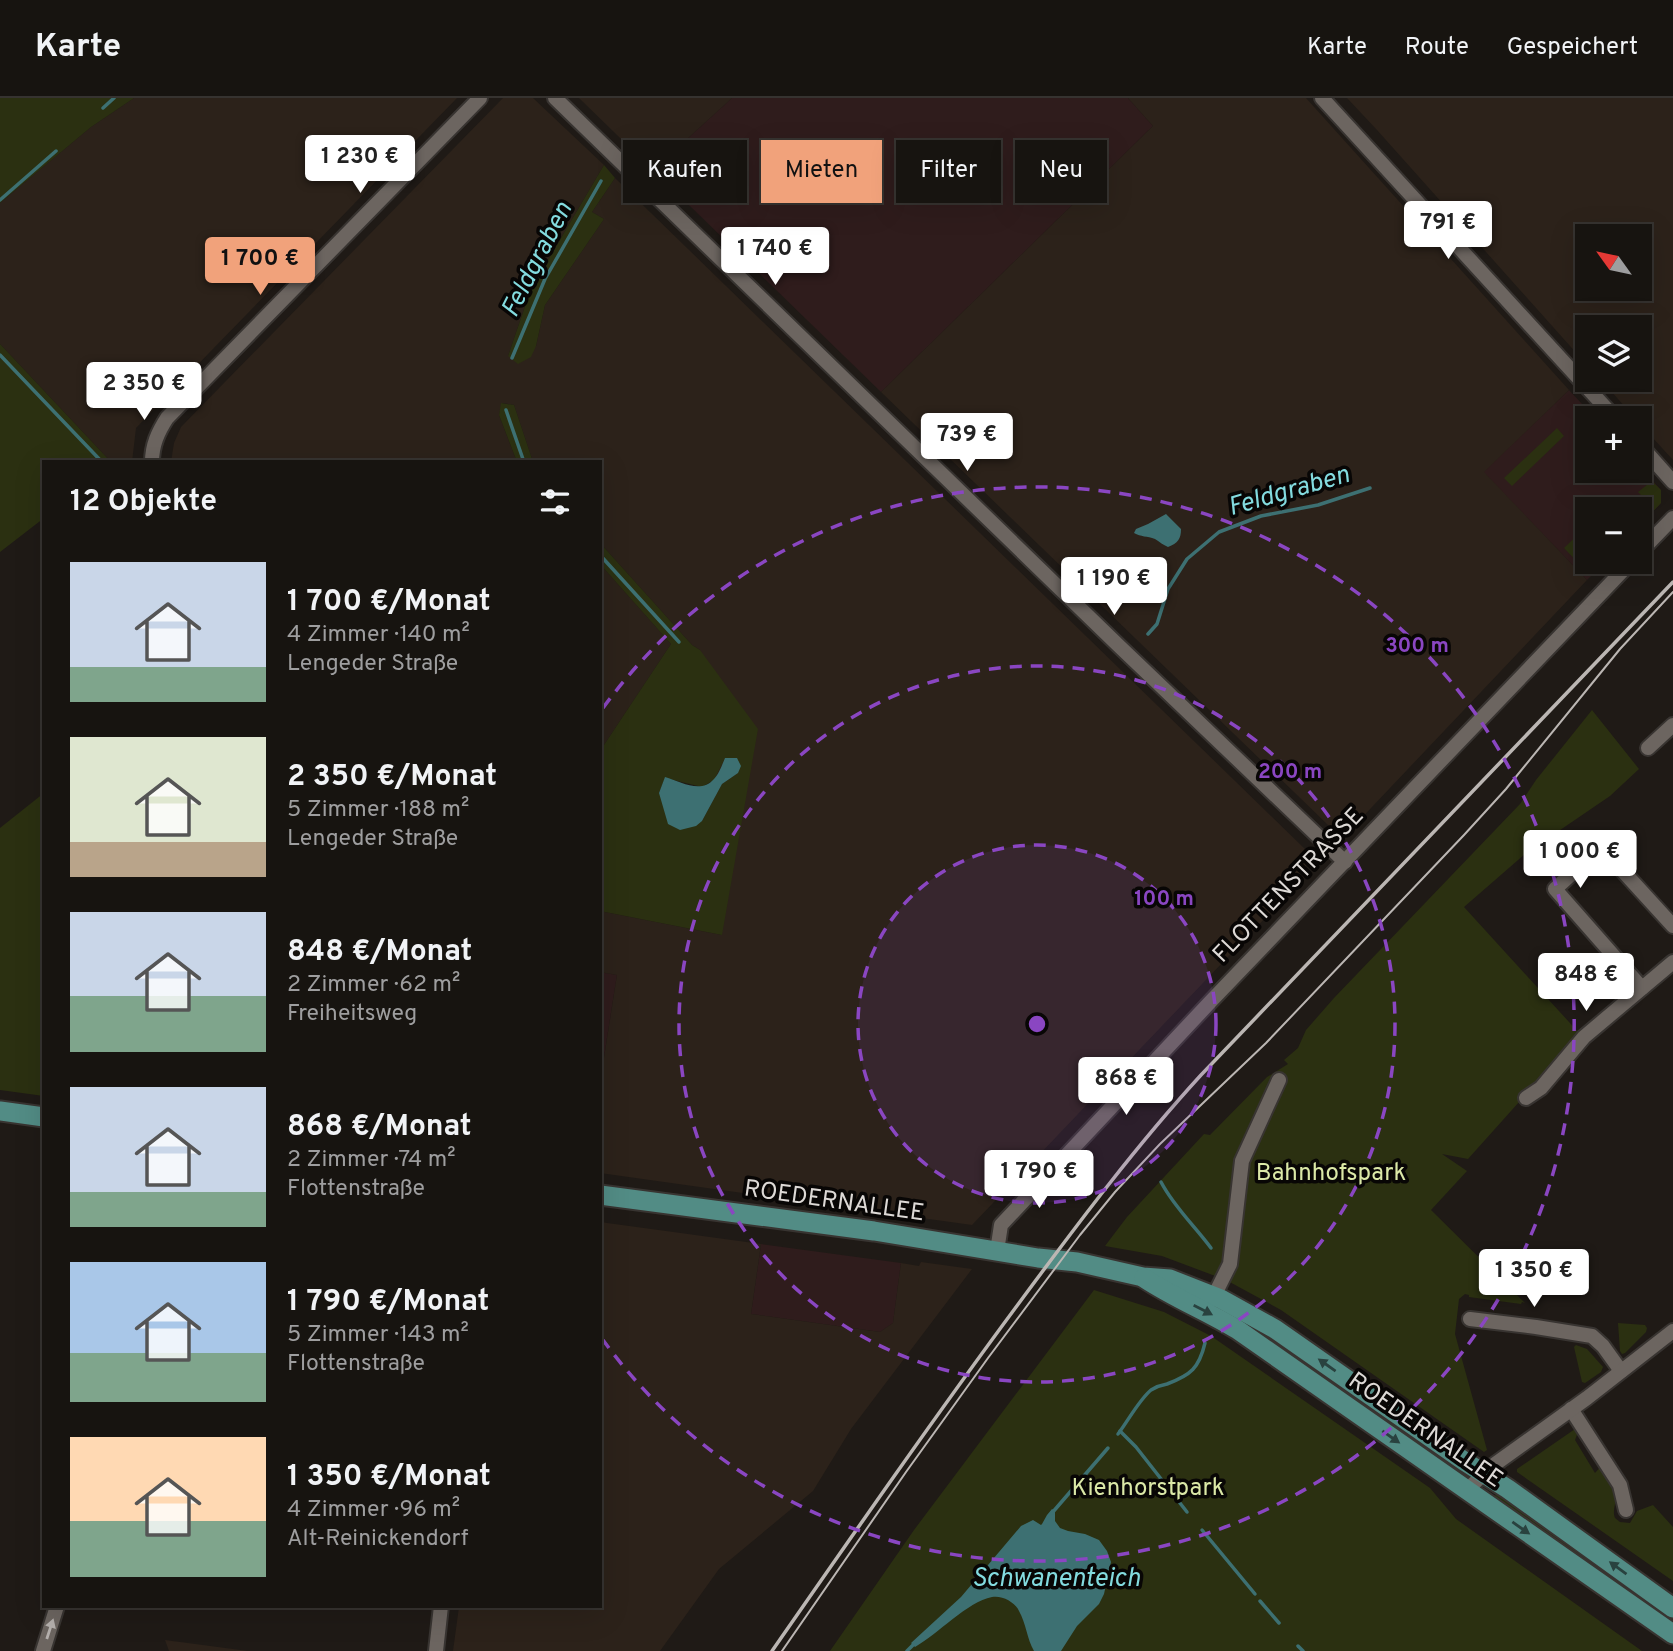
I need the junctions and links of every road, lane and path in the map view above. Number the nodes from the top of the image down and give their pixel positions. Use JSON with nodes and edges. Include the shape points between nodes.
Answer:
{"nodes":[{"id":1,"x":480,"y":98,"type":"edge"},
{"id":2,"x":555,"y":98,"type":"edge"},
{"id":3,"x":1322,"y":98,"type":"edge"},
{"id":4,"x":1604,"y":406,"type":"edge"},
{"id":5,"x":1652,"y":458,"type":"edge"},
{"id":6,"x":152,"y":460,"type":"edge"},
{"id":7,"x":1673,"y":482,"type":"edge"},
{"id":8,"x":1673,"y":517,"type":"edge"},
{"id":9,"x":1652,"y":539,"type":"edge"},
{"id":10,"x":1620,"y":574,"type":"edge"},
{"id":11,"x":1673,"y":725,"type":"edge"},
{"id":12,"x":1648,"y":748,"type":"dead end"},
{"id":13,"x":1345,"y":862,"type":"junction"},
{"id":14,"x":1673,"y":926,"type":"edge"},
{"id":15,"x":1673,"y":962,"type":"edge"},
{"id":16,"x":1642,"y":988,"type":"junction"},
{"id":17,"x":1279,"y":1080,"type":"dead end"},
{"id":18,"x":1526,"y":1098,"type":"dead end"},
{"id":19,"x":0,"y":1111,"type":"edge"},
{"id":20,"x":42,"y":1117,"type":"edge"},
{"id":21,"x":602,"y":1195,"type":"edge"},
{"id":22,"x":997,"y":1251,"type":"junction"},
{"id":23,"x":1143,"y":1278,"type":"junction"},
{"id":24,"x":1214,"y":1296,"type":"junction"},
{"id":25,"x":1469,"y":1319,"type":"dead end"},
{"id":26,"x":1673,"y":1324,"type":"edge"},
{"id":27,"x":1673,"y":1331,"type":"edge"},
{"id":28,"x":1658,"y":1342,"type":"junction"},
{"id":29,"x":1621,"y":1371,"type":"junction"},
{"id":30,"x":1571,"y":1409,"type":"junction"},
{"id":31,"x":1483,"y":1474,"type":"junction"},
{"id":32,"x":1466,"y":1490,"type":"junction"},
{"id":33,"x":1626,"y":1510,"type":"dead end"},
{"id":34,"x":56,"y":1608,"type":"edge"},
{"id":35,"x":441,"y":1608,"type":"edge"},
{"id":36,"x":1673,"y":1608,"type":"edge"},
{"id":37,"x":1673,"y":1634,"type":"edge"},
{"id":38,"x":43,"y":1651,"type":"edge"},
{"id":39,"x":436,"y":1651,"type":"edge"}],
"edges":[{"from":1,"to":6,"type":"street","via":[[167,418],[157,435]]},
{"from":2,"to":13,"type":"street"},
{"from":3,"to":4,"type":"street"},
{"from":5,"to":7,"type":"street"},
{"from":8,"to":9,"type":"street"},
{"from":10,"to":13,"type":"street","name":"FLOTTENSTRASSE"},
{"from":11,"to":12,"type":"street"},
{"from":13,"to":22,"type":"street","name":"FLOTTENSTRASSE","via":[[1000,1225]]},
{"from":14,"to":16,"type":"street","via":[[1601,847],[1555,889]]},
{"from":15,"to":16,"type":"street"},
{"from":16,"to":18,"type":"street","via":[[1584,1037],[1541,1088]]},
{"from":17,"to":24,"type":"street","via":[[1242,1161],[1230,1264]]},
{"from":19,"to":20,"type":"main road"},
{"from":21,"to":22,"type":"main road","name":"ROEDERNALLEE"},
{"from":22,"to":23,"type":"main road","name":"ROEDERNALLEE","via":[[1077,1262]]},
{"from":23,"to":24,"type":"main road","name":"ROEDERNALLEE","via":[[1170,1279]]},
{"from":23,"to":32,"type":"main road","name":"ROEDERNALLEE","one_way":true,"via":[[1238,1330]]},
{"from":31,"to":24,"type":"main road","name":"ROEDERNALLEE","one_way":true,"via":[[1275,1329]]},
{"from":25,"to":29,"type":"street","via":[[1592,1336]]},
{"from":26,"to":28,"type":"street"},
{"from":27,"to":28,"type":"street"},
{"from":28,"to":29,"type":"street"},
{"from":29,"to":30,"type":"street"},
{"from":30,"to":31,"type":"street"},
{"from":30,"to":33,"type":"street","via":[[1620,1485]]},
{"from":31,"to":32,"type":"street"},
{"from":36,"to":31,"type":"main road","name":"ROEDERNALLEE","one_way":true},
{"from":32,"to":37,"type":"main road","name":"ROEDERNALLEE","one_way":true},
{"from":38,"to":34,"type":"street","one_way":true},
{"from":35,"to":39,"type":"street"}]}
